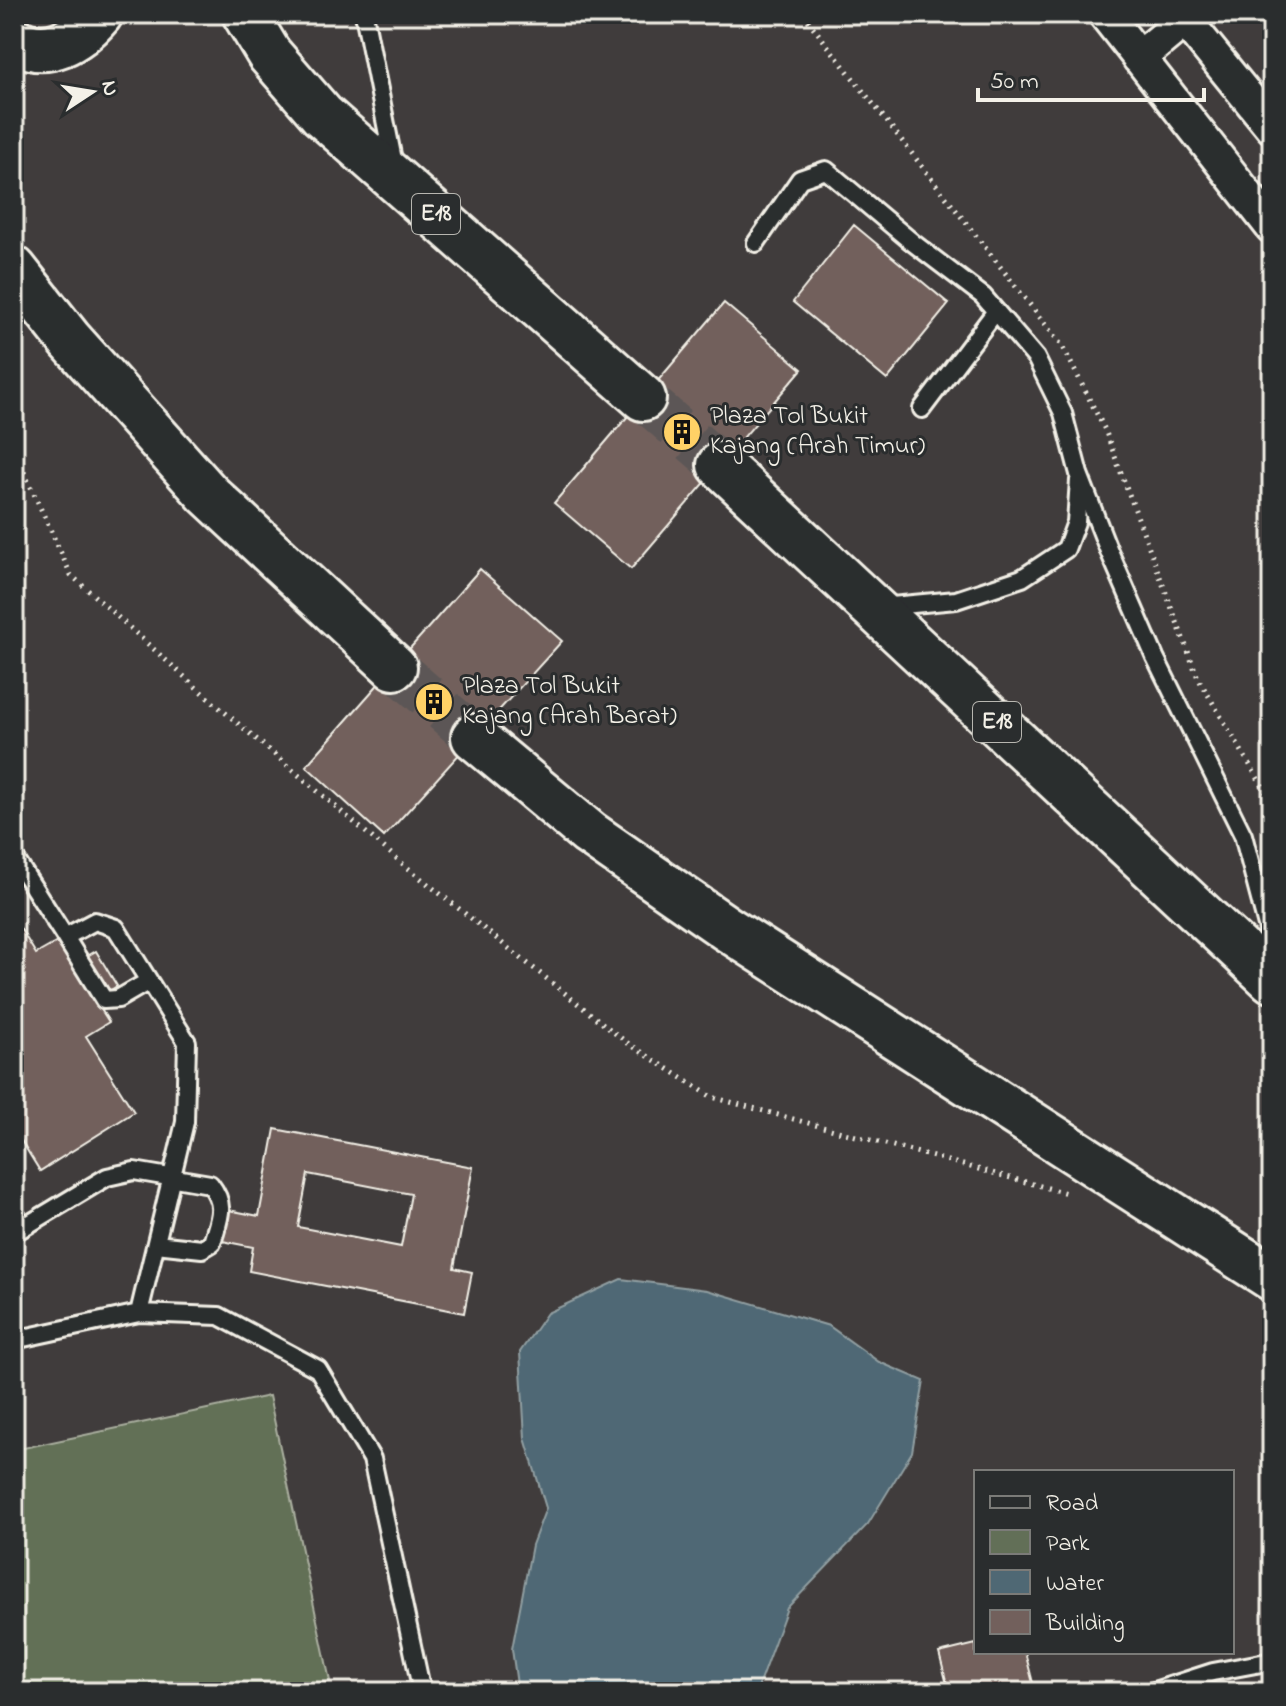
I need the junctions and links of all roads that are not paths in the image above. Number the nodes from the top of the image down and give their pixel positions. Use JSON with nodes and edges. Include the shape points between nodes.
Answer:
{"nodes":[{"id":1,"x":100,"y":14,"type":"edge"},
{"id":2,"x":245,"y":14,"type":"edge"},
{"id":3,"x":364,"y":14,"type":"edge"},
{"id":4,"x":1105,"y":14,"type":"edge"},
{"id":5,"x":1188,"y":17,"type":"edge"},
{"id":6,"x":14,"y":40,"type":"edge"},
{"id":7,"x":1139,"y":58,"type":"junction"},
{"id":8,"x":1272,"y":127,"type":"edge"},
{"id":9,"x":397,"y":179,"type":"junction"},
{"id":10,"x":1272,"y":227,"type":"edge"},
{"id":11,"x":756,"y":243,"type":"dead end"},
{"id":12,"x":14,"y":269,"type":"edge"},
{"id":13,"x":996,"y":311,"type":"junction"},
{"id":14,"x":643,"y":398,"type":"tunnel mouth"},
{"id":15,"x":922,"y":409,"type":"dead end"},
{"id":16,"x":720,"y":465,"type":"tunnel mouth"},
{"id":17,"x":1079,"y":474,"type":"junction"},
{"id":18,"x":875,"y":607,"type":"junction"},
{"id":19,"x":394,"y":667,"type":"tunnel mouth"},
{"id":20,"x":474,"y":737,"type":"tunnel mouth"},
{"id":21,"x":14,"y":857,"type":"edge"},
{"id":22,"x":65,"y":937,"type":"junction"},
{"id":23,"x":1272,"y":945,"type":"edge"},
{"id":24,"x":1272,"y":980,"type":"edge"},
{"id":25,"x":149,"y":981,"type":"junction"},
{"id":26,"x":172,"y":1176,"type":"junction"},
{"id":27,"x":14,"y":1212,"type":"edge"},
{"id":28,"x":19,"y":1230,"type":"edge"},
{"id":29,"x":156,"y":1244,"type":"junction"},
{"id":30,"x":1272,"y":1278,"type":"edge"},
{"id":31,"x":139,"y":1313,"type":"junction"},
{"id":32,"x":14,"y":1340,"type":"edge"},
{"id":33,"x":1272,"y":1661,"type":"edge"},
{"id":34,"x":422,"y":1692,"type":"edge"},
{"id":35,"x":1151,"y":1692,"type":"edge"}],
"edges":[{"from":1,"to":6,"type":"highway","via":[[84,32],[55,49]]},
{"from":2,"to":9,"type":"highway","number":"E18","via":[[269,54],[322,115]]},
{"from":3,"to":9,"type":"lane"},
{"from":4,"to":7,"type":"street"},
{"from":5,"to":7,"type":"street"},
{"from":5,"to":8,"type":"street"},
{"from":7,"to":10,"type":"street"},
{"from":9,"to":14,"type":"highway","number":"E18"},
{"from":11,"to":13,"type":"lane","via":[[800,179],[826,170]]},
{"from":12,"to":19,"type":"highway","via":[[208,494]]},
{"from":13,"to":15,"type":"lane"},
{"from":13,"to":17,"type":"lane","via":[[1036,358],[1063,413]]},
{"from":16,"to":18,"type":"highway","number":"E18"},
{"from":17,"to":18,"type":"lane","via":[[1076,522],[1066,549],[1022,578],[956,600]]},
{"from":17,"to":23,"type":"lane","via":[[1155,657],[1243,835]]},
{"from":18,"to":24,"type":"highway","number":"E18"},
{"from":20,"to":30,"type":"highway","via":[[589,833],[726,928]]},
{"from":21,"to":22,"type":"lane"},
{"from":22,"to":25,"type":"lane","via":[[95,921],[116,928]]},
{"from":22,"to":25,"type":"lane","via":[[104,1000],[118,999]]},
{"from":25,"to":26,"type":"lane","via":[[187,1042],[185,1122]]},
{"from":26,"to":28,"type":"lane","via":[[134,1171],[107,1177]]},
{"from":26,"to":29,"type":"lane"},
{"from":26,"to":29,"type":"lane","via":[[210,1184],[220,1196],[221,1208],[212,1243],[202,1249]]},
{"from":27,"to":28,"type":"lane"},
{"from":29,"to":31,"type":"lane"},
{"from":31,"to":32,"type":"lane"},
{"from":31,"to":34,"type":"lane","via":[[219,1316],[318,1369],[372,1459]]},
{"from":33,"to":35,"type":"lane"}]}
